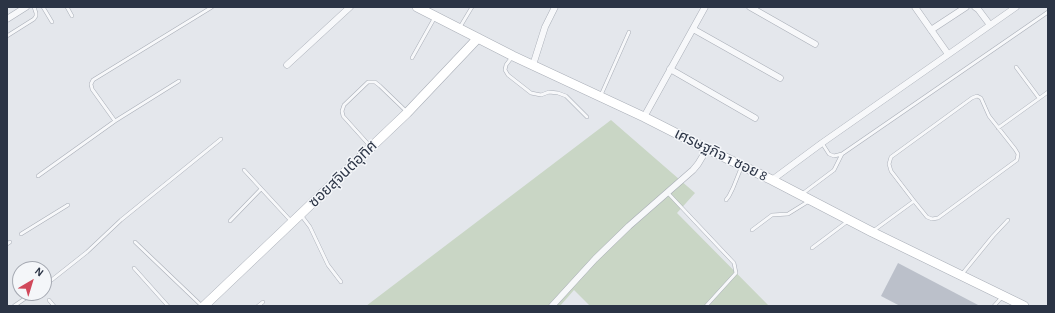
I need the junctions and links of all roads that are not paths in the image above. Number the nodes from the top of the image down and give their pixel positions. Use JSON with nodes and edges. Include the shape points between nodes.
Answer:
{"nodes":[{"id":1,"x":26,"y":7,"type":"edge"},
{"id":2,"x":34,"y":7,"type":"edge"},
{"id":3,"x":43,"y":7,"type":"edge"},
{"id":4,"x":66,"y":7,"type":"edge"},
{"id":5,"x":212,"y":7,"type":"edge"},
{"id":6,"x":350,"y":7,"type":"edge"},
{"id":7,"x":417,"y":7,"type":"edge"},
{"id":8,"x":472,"y":7,"type":"edge"},
{"id":9,"x":555,"y":7,"type":"edge"},
{"id":10,"x":705,"y":7,"type":"edge"},
{"id":11,"x":750,"y":7,"type":"edge"},
{"id":12,"x":915,"y":7,"type":"edge"},
{"id":13,"x":966,"y":7,"type":"edge"},
{"id":14,"x":975,"y":7,"type":"edge"},
{"id":15,"x":1016,"y":7,"type":"edge"},
{"id":16,"x":1048,"y":12,"type":"edge"},
{"id":17,"x":72,"y":16,"type":"dead end"},
{"id":18,"x":435,"y":16,"type":"junction"},
{"id":19,"x":7,"y":19,"type":"edge"},
{"id":20,"x":52,"y":22,"type":"dead end"},
{"id":21,"x":990,"y":25,"type":"junction"},
{"id":22,"x":459,"y":29,"type":"junction"},
{"id":23,"x":693,"y":29,"type":"junction"},
{"id":24,"x":931,"y":30,"type":"junction"},
{"id":25,"x":628,"y":32,"type":"dead end"},
{"id":26,"x":7,"y":36,"type":"edge"},
{"id":27,"x":478,"y":38,"type":"junction"},
{"id":28,"x":815,"y":44,"type":"dead end"},
{"id":29,"x":948,"y":54,"type":"junction"},
{"id":30,"x":513,"y":56,"type":"junction"},
{"id":31,"x":412,"y":58,"type":"dead end"},
{"id":32,"x":287,"y":65,"type":"dead end"},
{"id":33,"x":533,"y":65,"type":"junction"},
{"id":34,"x":1016,"y":67,"type":"dead end"},
{"id":35,"x":670,"y":69,"type":"junction"},
{"id":36,"x":780,"y":78,"type":"dead end"},
{"id":37,"x":179,"y":82,"type":"dead end"},
{"id":38,"x":1048,"y":92,"type":"edge"},
{"id":39,"x":600,"y":97,"type":"junction"},
{"id":40,"x":1039,"y":98,"type":"junction"},
{"id":41,"x":408,"y":113,"type":"junction"},
{"id":42,"x":586,"y":117,"type":"dead end"},
{"id":43,"x":644,"y":117,"type":"junction"},
{"id":44,"x":755,"y":118,"type":"dead end"},
{"id":45,"x":115,"y":121,"type":"junction"},
{"id":46,"x":998,"y":128,"type":"junction"},
{"id":47,"x":221,"y":139,"type":"dead end"},
{"id":48,"x":822,"y":143,"type":"junction"},
{"id":49,"x":371,"y":148,"type":"junction"},
{"id":50,"x":708,"y":150,"type":"junction"},
{"id":51,"x":842,"y":154,"type":"junction"},
{"id":52,"x":742,"y":166,"type":"junction"},
{"id":53,"x":244,"y":170,"type":"dead end"},
{"id":54,"x":38,"y":176,"type":"dead end"},
{"id":55,"x":772,"y":180,"type":"junction"},
{"id":56,"x":261,"y":189,"type":"junction"},
{"id":57,"x":666,"y":192,"type":"junction"},
{"id":58,"x":800,"y":195,"type":"junction"},
{"id":59,"x":726,"y":200,"type":"dead end"},
{"id":60,"x":810,"y":200,"type":"junction"},
{"id":61,"x":914,"y":201,"type":"junction"},
{"id":62,"x":68,"y":204,"type":"dead end"},
{"id":63,"x":301,"y":215,"type":"junction"},
{"id":64,"x":849,"y":220,"type":"junction"},
{"id":65,"x":1008,"y":220,"type":"dead end"},
{"id":66,"x":230,"y":221,"type":"dead end"},
{"id":67,"x":292,"y":223,"type":"junction"},
{"id":68,"x":752,"y":230,"type":"dead end"},
{"id":69,"x":872,"y":232,"type":"junction"},
{"id":70,"x":21,"y":234,"type":"dead end"},
{"id":71,"x":135,"y":242,"type":"dead end"},
{"id":72,"x":812,"y":248,"type":"dead end"},
{"id":73,"x":134,"y":268,"type":"dead end"},
{"id":74,"x":961,"y":275,"type":"junction"},
{"id":75,"x":52,"y":280,"type":"edge"},
{"id":76,"x":341,"y":282,"type":"dead end"},
{"id":77,"x":1004,"y":296,"type":"junction"},
{"id":78,"x":263,"y":302,"type":"dead end"},
{"id":79,"x":168,"y":306,"type":"edge"},
{"id":80,"x":203,"y":306,"type":"edge"},
{"id":81,"x":258,"y":306,"type":"edge"},
{"id":82,"x":552,"y":306,"type":"edge"},
{"id":83,"x":706,"y":306,"type":"edge"},
{"id":84,"x":994,"y":306,"type":"edge"},
{"id":85,"x":1024,"y":306,"type":"edge"}],
"edges":[{"from":1,"to":19,"type":"street"},
{"from":2,"to":26,"type":"lane","via":[[34,19]]},
{"from":3,"to":20,"type":"lane"},
{"from":4,"to":17,"type":"lane"},
{"from":5,"to":45,"type":"lane","via":[[93,80],[92,89]]},
{"from":6,"to":32,"type":"street"},
{"from":7,"to":18,"type":"street","name":"เศรษฐกิจ 1 ซอย 8"},
{"from":8,"to":22,"type":"lane"},
{"from":9,"to":33,"type":"street","via":[[545,27]]},
{"from":10,"to":23,"type":"street"},
{"from":11,"to":28,"type":"street"},
{"from":12,"to":24,"type":"street"},
{"from":13,"to":24,"type":"street"},
{"from":14,"to":21,"type":"street"},
{"from":15,"to":21,"type":"street"},
{"from":16,"to":51,"type":"lane"},
{"from":18,"to":22,"type":"street","name":"เศรษฐกิจ 1 ซอย 8"},
{"from":18,"to":31,"type":"lane"},
{"from":21,"to":29,"type":"street"},
{"from":22,"to":27,"type":"street","name":"เศรษฐกิจ 1 ซอย 8"},
{"from":23,"to":35,"type":"street"},
{"from":23,"to":36,"type":"street"},
{"from":24,"to":29,"type":"street"},
{"from":25,"to":39,"type":"lane"},
{"from":27,"to":30,"type":"street","name":"เศรษฐกิจ 1 ซอย 8"},
{"from":27,"to":41,"type":"street","name":"ซอยสุจินต์อุทิศ"},
{"from":29,"to":48,"type":"street"},
{"from":30,"to":33,"type":"street","name":"เศรษฐกิจ 1 ซอย 8"},
{"from":30,"to":42,"type":"lane","via":[[506,65],[508,75],[531,93],[541,95],[549,92],[566,96]]},
{"from":33,"to":39,"type":"street","name":"เศรษฐกิจ 1 ซอย 8"},
{"from":34,"to":40,"type":"lane"},
{"from":35,"to":43,"type":"street"},
{"from":35,"to":44,"type":"street"},
{"from":37,"to":45,"type":"lane"},
{"from":38,"to":40,"type":"lane"},
{"from":39,"to":43,"type":"street","name":"เศรษฐกิจ 1 ซอย 8"},
{"from":40,"to":46,"type":"lane"},
{"from":41,"to":49,"type":"street","name":"ซอยสุจินต์อุทิศ"},
{"from":41,"to":49,"type":"lane","via":[[375,82],[368,82],[344,105],[342,111],[343,116]]},
{"from":43,"to":50,"type":"street","name":"เศรษฐกิจ 1 ซอย 8"},
{"from":45,"to":54,"type":"lane"},
{"from":46,"to":61,"type":"lane","via":[[1018,154],[1017,160],[1011,166],[938,218],[928,217]]},
{"from":46,"to":61,"type":"lane","via":[[981,98],[977,96],[891,157],[891,171]]},
{"from":47,"to":75,"type":"lane"},
{"from":48,"to":51,"type":"lane","via":[[830,154]]},
{"from":48,"to":55,"type":"street"},
{"from":49,"to":63,"type":"street","name":"ซอยสุจินต์อุทิศ"},
{"from":50,"to":52,"type":"street","name":"เศรษฐกิจ 1 ซอย 8"},
{"from":50,"to":57,"type":"street","via":[[693,170]]},
{"from":51,"to":58,"type":"lane","via":[[834,170]]},
{"from":52,"to":55,"type":"street","name":"เศรษฐกิจ 1 ซอย 8"},
{"from":52,"to":59,"type":"lane"},
{"from":53,"to":56,"type":"lane"},
{"from":55,"to":58,"type":"street","name":"เศรษฐกิจ 1 ซอย 8"},
{"from":56,"to":66,"type":"lane"},
{"from":56,"to":67,"type":"lane"},
{"from":57,"to":82,"type":"street","via":[[595,259]]},
{"from":57,"to":83,"type":"lane","via":[[734,262],[736,273]]},
{"from":58,"to":60,"type":"street","name":"เศรษฐกิจ 1 ซอย 8"},
{"from":60,"to":64,"type":"street","name":"เศรษฐกิจ 1 ซอย 8"},
{"from":60,"to":68,"type":"lane","via":[[788,214],[772,215]]},
{"from":61,"to":69,"type":"lane"},
{"from":62,"to":70,"type":"lane"},
{"from":63,"to":67,"type":"street","name":"ซอยสุจินต์อุทิศ"},
{"from":63,"to":76,"type":"lane","via":[[310,227],[328,265]]},
{"from":64,"to":69,"type":"street","name":"เศรษฐกิจ 1 ซอย 8"},
{"from":64,"to":72,"type":"lane"},
{"from":65,"to":74,"type":"lane"},
{"from":67,"to":80,"type":"street","name":"ซอยสุจินต์อุทิศ"},
{"from":69,"to":74,"type":"street","name":"เศรษฐกิจ 1 ซอย 8"},
{"from":71,"to":80,"type":"lane"},
{"from":73,"to":79,"type":"lane"},
{"from":74,"to":77,"type":"street","name":"เศรษฐกิจ 1 ซอย 8"},
{"from":77,"to":84,"type":"lane"},
{"from":77,"to":85,"type":"street","name":"เศรษฐกิจ 1 ซอย 8"},
{"from":78,"to":81,"type":"lane"}]}
